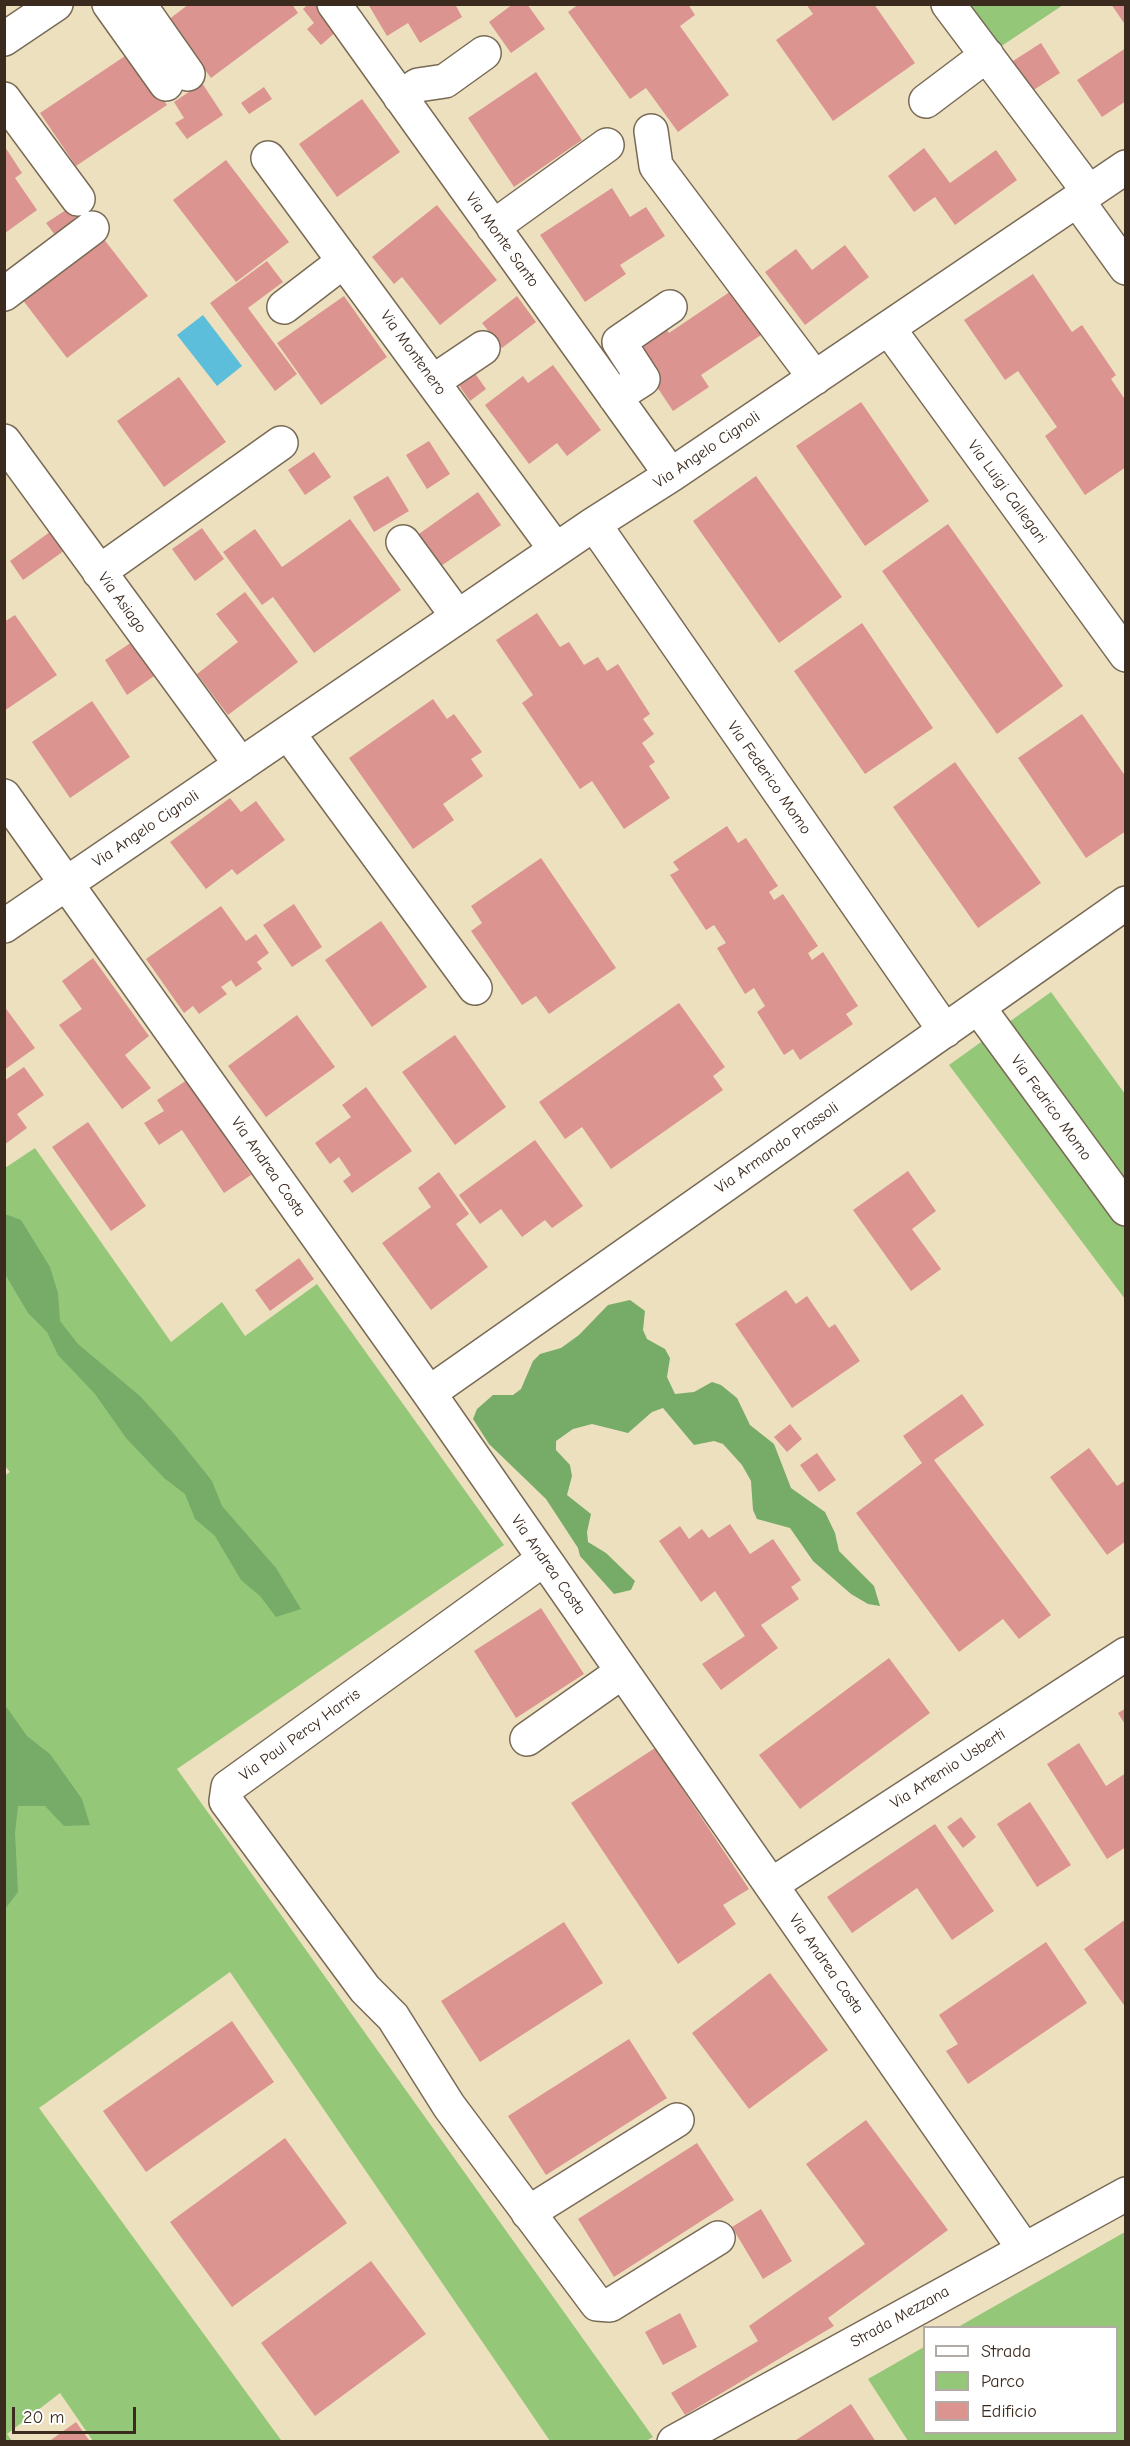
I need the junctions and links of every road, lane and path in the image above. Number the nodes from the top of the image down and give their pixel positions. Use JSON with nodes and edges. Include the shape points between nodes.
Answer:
{"nodes":[{"id":1,"x":56,"y":4,"type":"edge"},
{"id":2,"x":109,"y":4,"type":"edge"},
{"id":3,"x":139,"y":4,"type":"edge"},
{"id":4,"x":333,"y":4,"type":"edge"},
{"id":5,"x":948,"y":4,"type":"edge"},
{"id":6,"x":4,"y":39,"type":"edge"},
{"id":7,"x":484,"y":53,"type":"dead end"},
{"id":8,"x":987,"y":55,"type":"junction"},
{"id":9,"x":400,"y":97,"type":"junction"},
{"id":10,"x":4,"y":99,"type":"edge"},
{"id":11,"x":926,"y":101,"type":"dead end"},
{"id":12,"x":651,"y":131,"type":"dead end"},
{"id":13,"x":607,"y":144,"type":"dead end"},
{"id":14,"x":268,"y":158,"type":"dead end"},
{"id":15,"x":1125,"y":168,"type":"edge"},
{"id":16,"x":1083,"y":196,"type":"junction"},
{"id":17,"x":493,"y":227,"type":"junction"},
{"id":18,"x":344,"y":261,"type":"junction"},
{"id":19,"x":1125,"y":268,"type":"edge"},
{"id":20,"x":4,"y":294,"type":"edge"},
{"id":21,"x":284,"y":307,"type":"dead end"},
{"id":22,"x":670,"y":307,"type":"dead end"},
{"id":23,"x":889,"y":329,"type":"junction"},
{"id":24,"x":483,"y":348,"type":"dead end"},
{"id":25,"x":815,"y":378,"type":"junction"},
{"id":26,"x":434,"y":381,"type":"junction"},
{"id":27,"x":615,"y":397,"type":"junction"},
{"id":28,"x":4,"y":441,"type":"edge"},
{"id":29,"x":281,"y":443,"type":"dead end"},
{"id":30,"x":671,"y":475,"type":"junction"},
{"id":31,"x":594,"y":524,"type":"junction"},
{"id":32,"x":403,"y":542,"type":"dead end"},
{"id":33,"x":556,"y":550,"type":"junction"},
{"id":34,"x":99,"y":572,"type":"junction"},
{"id":35,"x":458,"y":617,"type":"junction"},
{"id":36,"x":1125,"y":655,"type":"edge"},
{"id":37,"x":288,"y":733,"type":"junction"},
{"id":38,"x":241,"y":765,"type":"junction"},
{"id":39,"x":4,"y":796,"type":"edge"},
{"id":40,"x":68,"y":884,"type":"junction"},
{"id":41,"x":1125,"y":903,"type":"edge"},
{"id":42,"x":4,"y":926,"type":"edge"},
{"id":43,"x":475,"y":988,"type":"dead end"},
{"id":44,"x":978,"y":1007,"type":"junction"},
{"id":45,"x":945,"y":1031,"type":"junction"},
{"id":46,"x":1125,"y":1209,"type":"edge"},
{"id":47,"x":429,"y":1393,"type":"junction"},
{"id":48,"x":544,"y":1559,"type":"junction"},
{"id":49,"x":1125,"y":1654,"type":"edge"},
{"id":50,"x":622,"y":1672,"type":"junction"},
{"id":51,"x":527,"y":1740,"type":"dead end"},
{"id":52,"x":771,"y":1885,"type":"junction"},
{"id":53,"x":676,"y":2120,"type":"dead end"},
{"id":54,"x":1125,"y":2194,"type":"edge"},
{"id":55,"x":528,"y":2213,"type":"junction"},
{"id":56,"x":718,"y":2238,"type":"dead end"},
{"id":57,"x":1024,"y":2249,"type":"junction"},
{"id":58,"x":674,"y":2442,"type":"edge"}],
"edges":[{"from":1,"to":6,"type":"street"},
{"from":2,"to":3,"type":"street","via":[[177,79]]},
{"from":4,"to":9,"type":"street","name":"Via Monte Santo"},
{"from":5,"to":8,"type":"street"},
{"from":7,"to":9,"type":"street","via":[[445,81],[418,85]]},
{"from":8,"to":11,"type":"street"},
{"from":8,"to":16,"type":"street"},
{"from":9,"to":17,"type":"street","name":"Via Monte Santo"},
{"from":10,"to":20,"type":"street","via":[[85,213]]},
{"from":12,"to":25,"type":"street","via":[[656,166]]},
{"from":13,"to":17,"type":"street"},
{"from":14,"to":18,"type":"street","name":"Via Montenero"},
{"from":15,"to":16,"type":"street","name":"Via Angelo Cignoli"},
{"from":16,"to":19,"type":"street"},
{"from":16,"to":23,"type":"street","name":"Via Angelo Cignoli"},
{"from":17,"to":27,"type":"street","name":"Via Monte Santo"},
{"from":18,"to":21,"type":"street"},
{"from":18,"to":26,"type":"street","name":"Via Montenero"},
{"from":22,"to":27,"type":"street","via":[[619,342],[643,379]]},
{"from":23,"to":25,"type":"street","name":"Via Angelo Cignoli"},
{"from":23,"to":36,"type":"street","name":"Via Luigi Callegari"},
{"from":24,"to":26,"type":"street"},
{"from":25,"to":30,"type":"street","name":"Via Angelo Cignoli"},
{"from":26,"to":33,"type":"street","name":"Via Montenero"},
{"from":27,"to":30,"type":"street","name":"Via Monte Santo"},
{"from":28,"to":34,"type":"street","name":"Via Asiago"},
{"from":29,"to":34,"type":"street"},
{"from":30,"to":31,"type":"street","name":"Via Angelo Cignoli"},
{"from":31,"to":33,"type":"street","name":"Via Angelo Cignoli"},
{"from":31,"to":45,"type":"street","name":"Via Federico Momo"},
{"from":32,"to":35,"type":"street"},
{"from":33,"to":35,"type":"street","name":"Via Angelo Cignoli"},
{"from":34,"to":38,"type":"street","name":"Via Asiago"},
{"from":35,"to":37,"type":"street","name":"Via Angelo Cignoli"},
{"from":37,"to":38,"type":"street","name":"Via Angelo Cignoli"},
{"from":37,"to":43,"type":"street"},
{"from":38,"to":40,"type":"street","name":"Via Angelo Cignoli"},
{"from":39,"to":40,"type":"street","name":"Via Andrea Costa"},
{"from":40,"to":42,"type":"street","name":"Via Angelo Cignoli"},
{"from":40,"to":47,"type":"street","name":"Via Andrea Costa"},
{"from":41,"to":44,"type":"street","name":"Via Armando Prassoli"},
{"from":44,"to":45,"type":"street","name":"Via Armando Prassoli"},
{"from":44,"to":46,"type":"street","name":"Via Fedrico Momo"},
{"from":45,"to":47,"type":"street","name":"Via Armando Prassoli"},
{"from":47,"to":48,"type":"street","name":"Via Andrea Costa"},
{"from":48,"to":50,"type":"street","name":"Via Andrea Costa"},
{"from":48,"to":55,"type":"street","name":"Via Paul Percy Harris","via":[[228,1787],[226,1801],[365,1989],[393,2017],[449,2106]]},
{"from":49,"to":52,"type":"street","name":"Via Artemio Usberti"},
{"from":50,"to":51,"type":"street"},
{"from":50,"to":52,"type":"street","name":"Via Andrea Costa"},
{"from":52,"to":57,"type":"street","name":"Via Andrea Costa"},
{"from":53,"to":55,"type":"street"},
{"from":54,"to":57,"type":"street","name":"Strada Mezzana"},
{"from":55,"to":56,"type":"street","name":"Via Paul Percy Harris","via":[[597,2304],[610,2305]]},
{"from":57,"to":58,"type":"street","name":"Strada Mezzana"}]}
